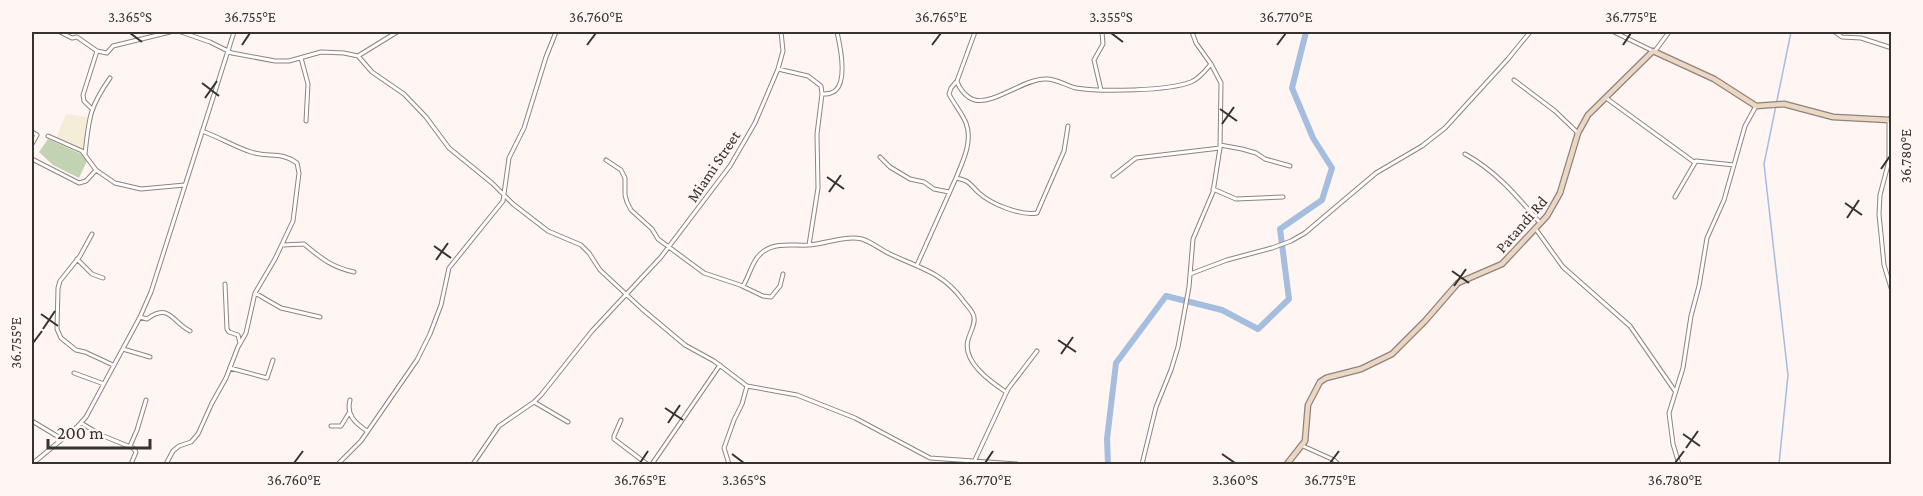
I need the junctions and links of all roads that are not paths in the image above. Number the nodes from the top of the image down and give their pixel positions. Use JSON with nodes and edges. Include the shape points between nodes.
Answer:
{"nodes":[{"id":1,"x":60,"y":32,"type":"edge"},
{"id":2,"x":170,"y":32,"type":"edge"},
{"id":3,"x":181,"y":32,"type":"edge"},
{"id":4,"x":234,"y":32,"type":"edge"},
{"id":5,"x":397,"y":32,"type":"edge"},
{"id":6,"x":556,"y":32,"type":"edge"},
{"id":7,"x":781,"y":32,"type":"edge"},
{"id":8,"x":837,"y":32,"type":"edge"},
{"id":9,"x":975,"y":32,"type":"edge"},
{"id":10,"x":1102,"y":32,"type":"edge"},
{"id":11,"x":1192,"y":32,"type":"edge"},
{"id":12,"x":1530,"y":32,"type":"edge"},
{"id":13,"x":1614,"y":32,"type":"edge"},
{"id":14,"x":1669,"y":32,"type":"edge"},
{"id":15,"x":1835,"y":32,"type":"edge"},
{"id":16,"x":1892,"y":48,"type":"edge"},
{"id":17,"x":97,"y":51,"type":"junction"},
{"id":18,"x":227,"y":51,"type":"junction"},
{"id":19,"x":1654,"y":51,"type":"junction"},
{"id":20,"x":358,"y":56,"type":"junction"},
{"id":21,"x":301,"y":58,"type":"junction"},
{"id":22,"x":1211,"y":64,"type":"junction"},
{"id":23,"x":778,"y":69,"type":"junction"},
{"id":24,"x":110,"y":78,"type":"dead end"},
{"id":25,"x":1514,"y":80,"type":"dead end"},
{"id":26,"x":957,"y":81,"type":"junction"},
{"id":27,"x":1101,"y":90,"type":"junction"},
{"id":28,"x":822,"y":94,"type":"junction"},
{"id":29,"x":1605,"y":97,"type":"junction"},
{"id":30,"x":1756,"y":106,"type":"junction"},
{"id":31,"x":91,"y":108,"type":"dead end"},
{"id":32,"x":1891,"y":119,"type":"edge"},
{"id":33,"x":306,"y":121,"type":"dead end"},
{"id":34,"x":1068,"y":126,"type":"dead end"},
{"id":35,"x":202,"y":131,"type":"junction"},
{"id":36,"x":32,"y":132,"type":"edge"},
{"id":37,"x":1578,"y":133,"type":"junction"},
{"id":38,"x":48,"y":136,"type":"dead end"},
{"id":39,"x":32,"y":144,"type":"edge"},
{"id":40,"x":1220,"y":147,"type":"junction"},
{"id":41,"x":85,"y":154,"type":"junction"},
{"id":42,"x":1465,"y":154,"type":"dead end"},
{"id":43,"x":880,"y":157,"type":"dead end"},
{"id":44,"x":32,"y":159,"type":"edge"},
{"id":45,"x":606,"y":160,"type":"dead end"},
{"id":46,"x":1694,"y":162,"type":"junction"},
{"id":47,"x":1734,"y":165,"type":"junction"},
{"id":48,"x":1290,"y":166,"type":"dead end"},
{"id":49,"x":96,"y":170,"type":"junction"},
{"id":50,"x":1113,"y":177,"type":"dead end"},
{"id":51,"x":956,"y":178,"type":"junction"},
{"id":52,"x":185,"y":185,"type":"junction"},
{"id":53,"x":1214,"y":189,"type":"junction"},
{"id":54,"x":949,"y":192,"type":"junction"},
{"id":55,"x":504,"y":196,"type":"junction"},
{"id":56,"x":1283,"y":197,"type":"dead end"},
{"id":57,"x":1676,"y":197,"type":"dead end"},
{"id":58,"x":1540,"y":224,"type":"junction"},
{"id":59,"x":1535,"y":228,"type":"junction"},
{"id":60,"x":92,"y":234,"type":"dead end"},
{"id":61,"x":282,"y":245,"type":"junction"},
{"id":62,"x":809,"y":245,"type":"junction"},
{"id":63,"x":669,"y":247,"type":"junction"},
{"id":64,"x":77,"y":259,"type":"junction"},
{"id":65,"x":918,"y":265,"type":"junction"},
{"id":66,"x":354,"y":272,"type":"dead end"},
{"id":67,"x":783,"y":274,"type":"dead end"},
{"id":68,"x":1190,"y":274,"type":"junction"},
{"id":69,"x":103,"y":278,"type":"dead end"},
{"id":70,"x":225,"y":284,"type":"dead end"},
{"id":71,"x":742,"y":286,"type":"junction"},
{"id":72,"x":1892,"y":291,"type":"edge"},
{"id":73,"x":255,"y":293,"type":"junction"},
{"id":74,"x":625,"y":295,"type":"junction"},
{"id":75,"x":140,"y":317,"type":"junction"},
{"id":76,"x":320,"y":317,"type":"dead end"},
{"id":77,"x":190,"y":331,"type":"dead end"},
{"id":78,"x":240,"y":343,"type":"junction"},
{"id":79,"x":123,"y":349,"type":"junction"},
{"id":80,"x":1036,"y":351,"type":"dead end"},
{"id":81,"x":150,"y":357,"type":"dead end"},
{"id":82,"x":273,"y":360,"type":"dead end"},
{"id":83,"x":113,"y":365,"type":"junction"},
{"id":84,"x":720,"y":365,"type":"junction"},
{"id":85,"x":230,"y":368,"type":"junction"},
{"id":86,"x":74,"y":373,"type":"dead end"},
{"id":87,"x":104,"y":384,"type":"junction"},
{"id":88,"x":747,"y":386,"type":"junction"},
{"id":89,"x":1006,"y":392,"type":"junction"},
{"id":90,"x":1675,"y":392,"type":"junction"},
{"id":91,"x":146,"y":400,"type":"dead end"},
{"id":92,"x":350,"y":400,"type":"dead end"},
{"id":93,"x":534,"y":402,"type":"junction"},
{"id":94,"x":349,"y":413,"type":"junction"},
{"id":95,"x":621,"y":420,"type":"dead end"},
{"id":96,"x":32,"y":421,"type":"edge"},
{"id":97,"x":568,"y":422,"type":"dead end"},
{"id":98,"x":81,"y":423,"type":"junction"},
{"id":99,"x":332,"y":426,"type":"dead end"},
{"id":100,"x":367,"y":431,"type":"junction"},
{"id":101,"x":62,"y":439,"type":"junction"},
{"id":102,"x":130,"y":446,"type":"junction"},
{"id":103,"x":1303,"y":446,"type":"junction"},
{"id":104,"x":974,"y":462,"type":"junction"},
{"id":105,"x":35,"y":463,"type":"edge"},
{"id":106,"x":132,"y":465,"type":"edge"},
{"id":107,"x":166,"y":465,"type":"edge"},
{"id":108,"x":338,"y":465,"type":"edge"},
{"id":109,"x":473,"y":465,"type":"edge"},
{"id":110,"x":647,"y":465,"type":"edge"},
{"id":111,"x":652,"y":465,"type":"edge"},
{"id":112,"x":729,"y":465,"type":"edge"},
{"id":113,"x":1017,"y":465,"type":"edge"},
{"id":114,"x":1142,"y":465,"type":"edge"},
{"id":115,"x":1287,"y":465,"type":"edge"},
{"id":116,"x":1338,"y":465,"type":"edge"},
{"id":117,"x":1679,"y":465,"type":"edge"}],
"edges":[{"from":1,"to":17,"type":"street","via":[[77,37]]},
{"from":2,"to":17,"type":"street","via":[[113,46],[107,53]]},
{"from":3,"to":18,"type":"street"},
{"from":4,"to":18,"type":"street"},
{"from":5,"to":20,"type":"street"},
{"from":6,"to":55,"type":"street","via":[[524,128],[509,158]]},
{"from":7,"to":23,"type":"street","name":"Miami Street","via":[[783,51]]},
{"from":8,"to":28,"type":"street","via":[[842,69],[839,86],[834,92]]},
{"from":9,"to":26,"type":"street"},
{"from":10,"to":27,"type":"street","via":[[1103,44],[1094,60]]},
{"from":11,"to":22,"type":"street"},
{"from":12,"to":68,"type":"street","via":[[1445,128],[1376,173],[1305,233]]},
{"from":13,"to":19,"type":"street"},
{"from":14,"to":19,"type":"street"},
{"from":15,"to":16,"type":"street"},
{"from":17,"to":31,"type":"street","via":[[83,95]]},
{"from":18,"to":21,"type":"street","via":[[285,62]]},
{"from":18,"to":35,"type":"street"},
{"from":19,"to":29,"type":"street","name":"Patandi Rd"},
{"from":19,"to":30,"type":"street","via":[[1720,82]]},
{"from":20,"to":21,"type":"street","via":[[325,52]]},
{"from":20,"to":55,"type":"street","via":[[372,72],[408,98],[449,147]]},
{"from":21,"to":33,"type":"street","via":[[308,84]]},
{"from":22,"to":27,"type":"street","via":[[1188,83],[1141,90]]},
{"from":22,"to":40,"type":"street","via":[[1221,83]]},
{"from":23,"to":28,"type":"street","via":[[814,79]]},
{"from":23,"to":63,"type":"street","name":"Miami Street","via":[[742,147]]},
{"from":24,"to":41,"type":"street","via":[[89,116]]},
{"from":25,"to":37,"type":"street"},
{"from":26,"to":27,"type":"street","via":[[967,96],[976,100],[1042,79]]},
{"from":26,"to":51,"type":"street","via":[[949,94],[966,124],[968,136]]},
{"from":28,"to":62,"type":"street","via":[[817,134],[818,188]]},
{"from":29,"to":37,"type":"street","name":"Patandi Rd"},
{"from":29,"to":46,"type":"street"},
{"from":30,"to":32,"type":"street","via":[[1782,104],[1833,117]]},
{"from":30,"to":47,"type":"street","via":[[1742,134]]},
{"from":32,"to":72,"type":"street","via":[[1889,161],[1879,214],[1882,250]]},
{"from":34,"to":51,"type":"street","via":[[1064,151],[1036,214],[1010,210],[980,194],[970,182]]},
{"from":35,"to":52,"type":"street"},
{"from":35,"to":61,"type":"street","via":[[252,152],[281,155],[297,163],[294,217]]},
{"from":36,"to":39,"type":"street","via":[[37,135]]},
{"from":37,"to":58,"type":"street","name":"Patandi Rd","via":[[1558,197]]},
{"from":38,"to":41,"type":"street"},
{"from":40,"to":48,"type":"street","via":[[1242,149]]},
{"from":40,"to":50,"type":"street","via":[[1136,158]]},
{"from":40,"to":53,"type":"street"},
{"from":41,"to":49,"type":"street"},
{"from":42,"to":58,"type":"street","via":[[1496,175]]},
{"from":43,"to":54,"type":"street","via":[[910,179]]},
{"from":44,"to":49,"type":"street","via":[[79,183]]},
{"from":45,"to":63,"type":"street","via":[[624,176],[631,210]]},
{"from":46,"to":47,"type":"street"},
{"from":46,"to":57,"type":"street"},
{"from":47,"to":90,"type":"street","via":[[1707,238]]},
{"from":49,"to":52,"type":"street","via":[[116,183],[137,188]]},
{"from":51,"to":54,"type":"street"},
{"from":52,"to":75,"type":"street"},
{"from":53,"to":56,"type":"street","via":[[1236,198]]},
{"from":53,"to":68,"type":"street","via":[[1193,239]]},
{"from":54,"to":65,"type":"street"},
{"from":55,"to":74,"type":"street","via":[[548,231],[581,245],[598,269]]},
{"from":55,"to":100,"type":"street","via":[[449,268],[441,305],[417,360]]},
{"from":58,"to":59,"type":"street","name":"Patandi Rd"},
{"from":59,"to":90,"type":"street","via":[[1563,267],[1630,326]]},
{"from":59,"to":103,"type":"street","name":"Patandi Rd","via":[[1502,264],[1458,283],[1392,354],[1323,380],[1310,398]]},
{"from":60,"to":64,"type":"street"},
{"from":61,"to":66,"type":"street","via":[[304,244],[327,262]]},
{"from":61,"to":73,"type":"street"},
{"from":62,"to":65,"type":"street","via":[[861,239]]},
{"from":62,"to":71,"type":"street","via":[[788,244],[764,251]]},
{"from":63,"to":71,"type":"street","via":[[704,273]]},
{"from":63,"to":74,"type":"street","name":"Miami Street"},
{"from":64,"to":69,"type":"street","via":[[92,274]]},
{"from":64,"to":83,"type":"street","via":[[58,285],[57,329],[75,350]]},
{"from":65,"to":89,"type":"street","via":[[953,287],[973,313],[968,351],[986,378]]},
{"from":67,"to":71,"type":"street","via":[[771,297]]},
{"from":68,"to":114,"type":"street","via":[[1178,347],[1156,407]]},
{"from":70,"to":78,"type":"street","via":[[227,329],[236,333]]},
{"from":73,"to":76,"type":"street","via":[[281,308]]},
{"from":73,"to":78,"type":"street"},
{"from":74,"to":84,"type":"street","via":[[685,345]]},
{"from":74,"to":93,"type":"street","name":"Miami Street"},
{"from":75,"to":77,"type":"street","via":[[147,319],[165,312]]},
{"from":75,"to":79,"type":"street"},
{"from":78,"to":85,"type":"street"},
{"from":79,"to":81,"type":"street"},
{"from":79,"to":83,"type":"street"},
{"from":80,"to":89,"type":"street"},
{"from":82,"to":85,"type":"street","via":[[267,378]]},
{"from":83,"to":87,"type":"street"},
{"from":84,"to":88,"type":"street"},
{"from":84,"to":111,"type":"street"},
{"from":85,"to":107,"type":"street","via":[[198,434],[173,451]]},
{"from":86,"to":87,"type":"street"},
{"from":87,"to":98,"type":"street"},
{"from":88,"to":104,"type":"street","via":[[797,395],[855,418],[930,458]]},
{"from":88,"to":112,"type":"street","via":[[724,448]]},
{"from":89,"to":104,"type":"street"},
{"from":90,"to":117,"type":"street","via":[[1669,423]]},
{"from":91,"to":102,"type":"street"},
{"from":92,"to":94,"type":"street"},
{"from":93,"to":97,"type":"street"},
{"from":93,"to":109,"type":"street","name":"Miami Street","via":[[499,426]]},
{"from":94,"to":99,"type":"street","via":[[340,427]]},
{"from":94,"to":100,"type":"street"},
{"from":95,"to":110,"type":"street","via":[[615,439]]},
{"from":96,"to":101,"type":"street"},
{"from":98,"to":101,"type":"street"},
{"from":98,"to":102,"type":"street"},
{"from":100,"to":108,"type":"street"},
{"from":101,"to":105,"type":"street"},
{"from":102,"to":106,"type":"street","via":[[136,452]]},
{"from":103,"to":115,"type":"street"},
{"from":103,"to":116,"type":"street"},
{"from":104,"to":113,"type":"street"}]}
